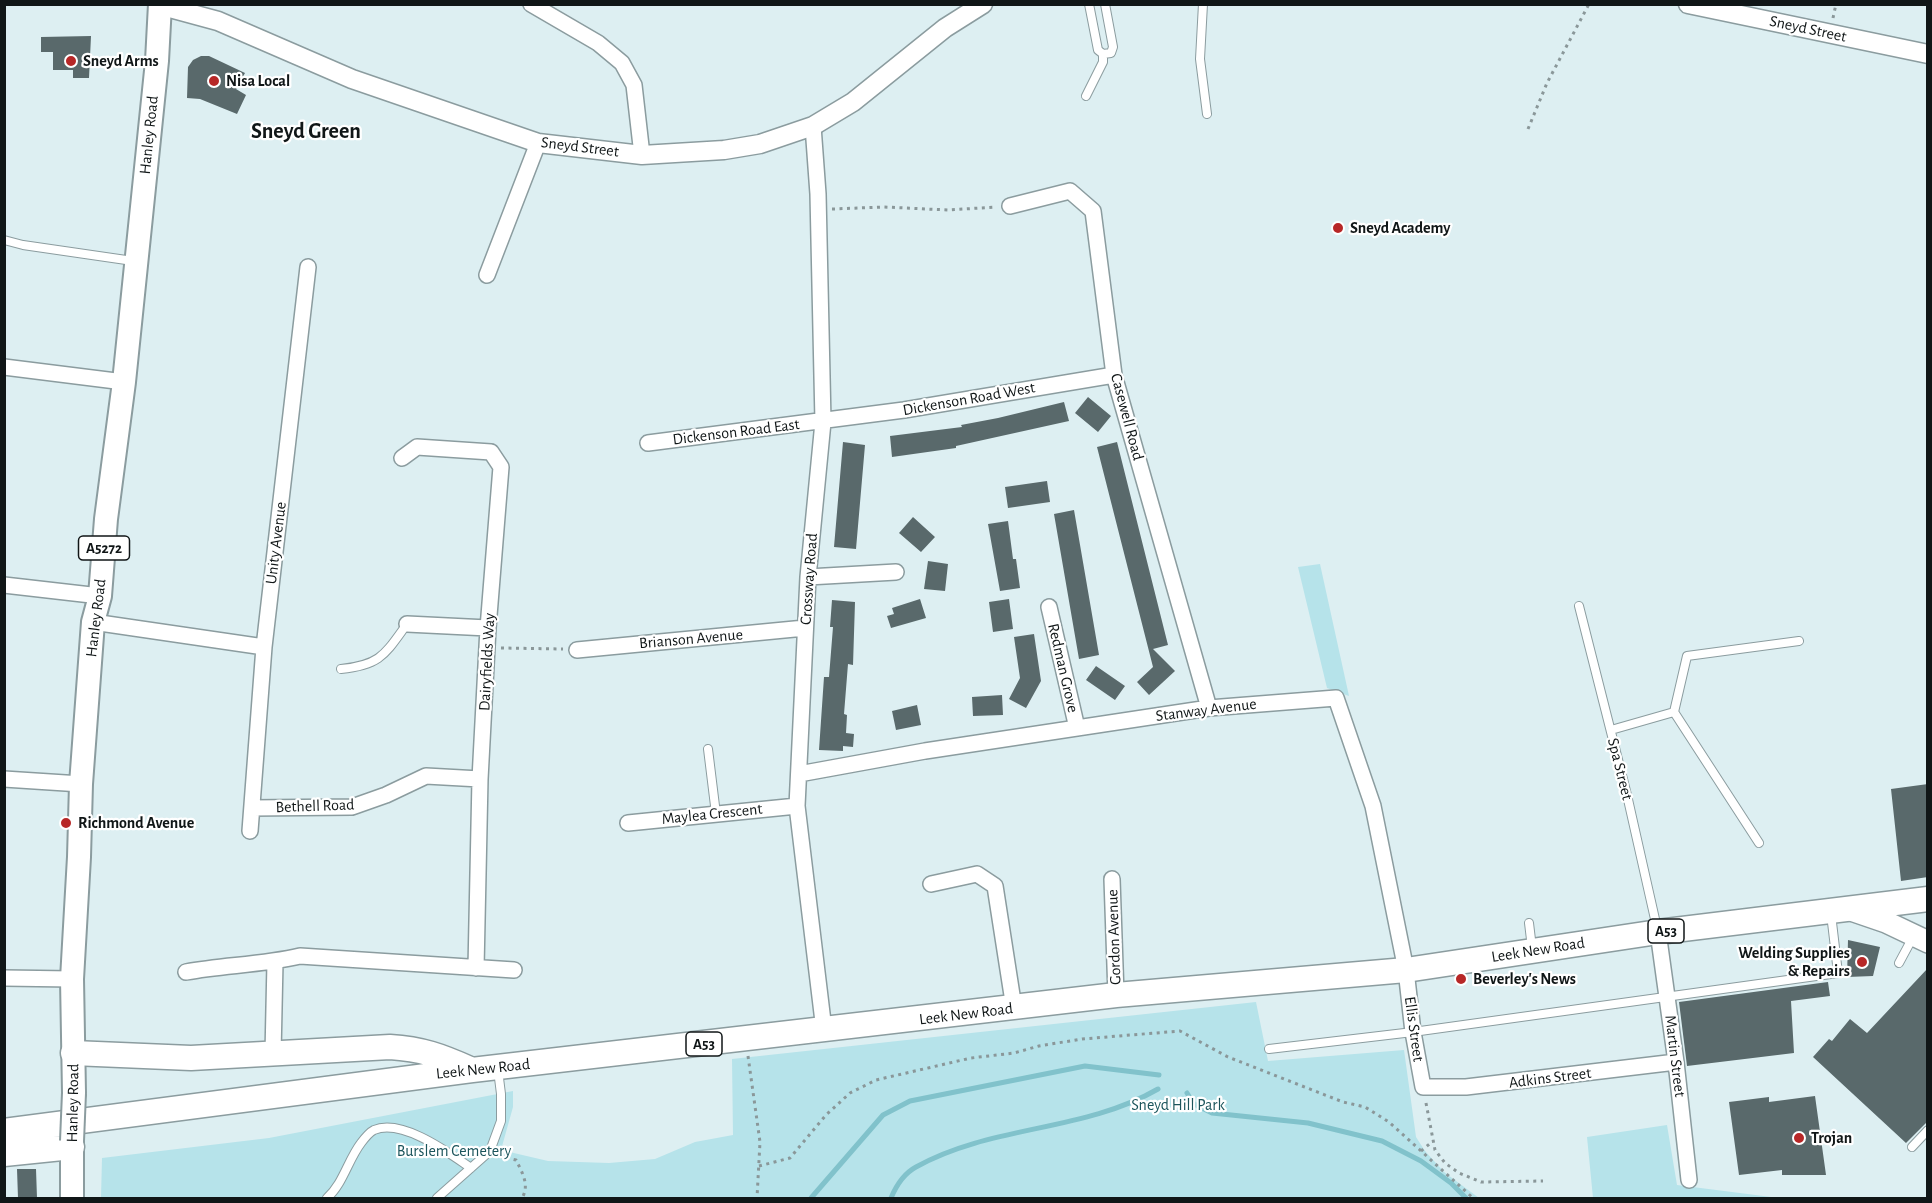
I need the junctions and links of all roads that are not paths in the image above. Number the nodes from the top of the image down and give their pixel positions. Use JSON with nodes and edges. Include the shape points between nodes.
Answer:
{"nodes":[{"id":1,"x":531,"y":4,"type":"edge"},
{"id":2,"x":983,"y":4,"type":"edge"},
{"id":3,"x":1089,"y":4,"type":"edge"},
{"id":4,"x":1105,"y":4,"type":"edge"},
{"id":5,"x":1203,"y":4,"type":"edge"},
{"id":6,"x":1688,"y":4,"type":"edge"},
{"id":7,"x":159,"y":5,"type":"edge"},
{"id":8,"x":1102,"y":54,"type":"junction"},
{"id":9,"x":1928,"y":54,"type":"edge"},
{"id":10,"x":1086,"y":96,"type":"dead end"},
{"id":11,"x":1207,"y":114,"type":"dead end"},
{"id":12,"x":813,"y":126,"type":"junction"},
{"id":13,"x":538,"y":143,"type":"junction"},
{"id":14,"x":642,"y":155,"type":"junction"},
{"id":15,"x":1010,"y":206,"type":"road end"},
{"id":16,"x":4,"y":240,"type":"edge"},
{"id":17,"x":137,"y":261,"type":"junction"},
{"id":18,"x":308,"y":267,"type":"dead end"},
{"id":19,"x":487,"y":275,"type":"dead end"},
{"id":20,"x":4,"y":367,"type":"edge"},
{"id":21,"x":1114,"y":375,"type":"junction"},
{"id":22,"x":124,"y":382,"type":"junction"},
{"id":23,"x":823,"y":422,"type":"junction"},
{"id":24,"x":648,"y":442,"type":"dead end"},
{"id":25,"x":402,"y":458,"type":"dead end"},
{"id":26,"x":896,"y":572,"type":"dead end"},
{"id":27,"x":808,"y":577,"type":"junction"},
{"id":28,"x":4,"y":585,"type":"edge"},
{"id":29,"x":100,"y":596,"type":"junction"},
{"id":30,"x":1579,"y":606,"type":"dead end"},
{"id":31,"x":1049,"y":607,"type":"dead end"},
{"id":32,"x":93,"y":622,"type":"junction"},
{"id":33,"x":407,"y":624,"type":"joint"},
{"id":34,"x":488,"y":628,"type":"junction"},
{"id":35,"x":805,"y":628,"type":"junction"},
{"id":36,"x":1799,"y":641,"type":"dead end"},
{"id":37,"x":264,"y":647,"type":"junction"},
{"id":38,"x":577,"y":650,"type":"road end"},
{"id":39,"x":341,"y":669,"type":"dead end"},
{"id":40,"x":1209,"y":708,"type":"junction"},
{"id":41,"x":1674,"y":712,"type":"junction"},
{"id":42,"x":1077,"y":728,"type":"junction"},
{"id":43,"x":1611,"y":730,"type":"junction"},
{"id":44,"x":708,"y":749,"type":"dead end"},
{"id":45,"x":799,"y":774,"type":"junction"},
{"id":46,"x":4,"y":778,"type":"edge"},
{"id":47,"x":480,"y":779,"type":"junction"},
{"id":48,"x":81,"y":784,"type":"junction"},
{"id":49,"x":796,"y":806,"type":"junction"},
{"id":50,"x":252,"y":807,"type":"junction"},
{"id":51,"x":716,"y":814,"type":"junction"},
{"id":52,"x":628,"y":823,"type":"dead end"},
{"id":53,"x":250,"y":831,"type":"dead end"},
{"id":54,"x":1759,"y":843,"type":"dead end"},
{"id":55,"x":1112,"y":879,"type":"dead end"},
{"id":56,"x":931,"y":885,"type":"dead end"},
{"id":57,"x":1928,"y":899,"type":"edge"},
{"id":58,"x":1839,"y":909,"type":"junction"},
{"id":59,"x":1529,"y":923,"type":"dead end"},
{"id":60,"x":1658,"y":932,"type":"junction"},
{"id":61,"x":1921,"y":939,"type":"edge"},
{"id":62,"x":1533,"y":951,"type":"junction"},
{"id":63,"x":275,"y":962,"type":"junction"},
{"id":64,"x":1899,"y":963,"type":"dead end"},
{"id":65,"x":476,"y":968,"type":"junction"},
{"id":66,"x":514,"y":970,"type":"dead end"},
{"id":67,"x":1406,"y":970,"type":"junction"},
{"id":68,"x":186,"y":972,"type":"dead end"},
{"id":69,"x":4,"y":978,"type":"edge"},
{"id":70,"x":72,"y":979,"type":"junction"},
{"id":71,"x":1116,"y":995,"type":"junction"},
{"id":72,"x":1667,"y":996,"type":"junction"},
{"id":73,"x":1014,"y":1008,"type":"junction"},
{"id":74,"x":824,"y":1030,"type":"junction"},
{"id":75,"x":1413,"y":1032,"type":"junction"},
{"id":76,"x":1269,"y":1048,"type":"dead end"},
{"id":77,"x":73,"y":1053,"type":"junction"},
{"id":78,"x":273,"y":1054,"type":"junction"},
{"id":79,"x":1676,"y":1062,"type":"junction"},
{"id":80,"x":498,"y":1068,"type":"junction"},
{"id":81,"x":472,"y":1070,"type":"junction"},
{"id":82,"x":1423,"y":1087,"type":"joint"},
{"id":83,"x":1928,"y":1130,"type":"edge"},
{"id":84,"x":4,"y":1131,"type":"edge"},
{"id":85,"x":72,"y":1144,"type":"junction"},
{"id":86,"x":1912,"y":1147,"type":"dead end"},
{"id":87,"x":4,"y":1154,"type":"edge"},
{"id":88,"x":471,"y":1168,"type":"junction"},
{"id":89,"x":1689,"y":1180,"type":"dead end"},
{"id":90,"x":72,"y":1198,"type":"edge"},
{"id":91,"x":327,"y":1198,"type":"edge"},
{"id":92,"x":438,"y":1198,"type":"edge"}],
"edges":[{"from":1,"to":14,"type":"street","via":[[598,43],[622,63],[634,85]]},
{"from":2,"to":12,"type":"street","name":"Sneyd Street","via":[[945,28],[853,102]]},
{"from":3,"to":8,"type":"lane"},
{"from":4,"to":8,"type":"lane","via":[[1113,47],[1111,53]]},
{"from":5,"to":11,"type":"lane","via":[[1200,59]]},
{"from":6,"to":9,"type":"street","name":"Sneyd Street"},
{"from":7,"to":13,"type":"street","name":"Sneyd Street","via":[[218,21],[352,79]]},
{"from":7,"to":17,"type":"main road","name":"Hanley Road","number":"A5272"},
{"from":8,"to":10,"type":"lane","via":[[1103,62]]},
{"from":12,"to":14,"type":"street","name":"Sneyd Street","via":[[748,146]]},
{"from":12,"to":23,"type":"street","name":"Crossway Road"},
{"from":13,"to":14,"type":"street","name":"Sneyd Street"},
{"from":13,"to":19,"type":"street"},
{"from":15,"to":21,"type":"street","name":"Casewell Road","via":[[1070,191],[1093,211]]},
{"from":16,"to":17,"type":"lane"},
{"from":17,"to":22,"type":"main road","name":"Hanley Road","number":"A5272"},
{"from":18,"to":37,"type":"street","name":"Unity Avenue"},
{"from":20,"to":22,"type":"street"},
{"from":21,"to":23,"type":"street","name":"Dickenson Road West"},
{"from":21,"to":40,"type":"street","name":"Casewell Road"},
{"from":22,"to":29,"type":"main road","name":"Hanley Road","number":"A5272"},
{"from":23,"to":24,"type":"street","name":"Dickenson Road East"},
{"from":23,"to":27,"type":"street","name":"Crossway Road"},
{"from":25,"to":34,"type":"street","name":"Dairyfields Way","via":[[417,447],[491,452],[501,467]]},
{"from":26,"to":27,"type":"street"},
{"from":27,"to":35,"type":"street","name":"Crossway Road"},
{"from":28,"to":29,"type":"street"},
{"from":29,"to":32,"type":"main road","name":"Hanley Road","number":"A5272"},
{"from":30,"to":43,"type":"lane","name":"Spa Street"},
{"from":31,"to":42,"type":"street","name":"Redman Grove"},
{"from":32,"to":37,"type":"street"},
{"from":32,"to":48,"type":"main road","name":"Hanley Road","number":"A5272"},
{"from":33,"to":34,"type":"street"},
{"from":33,"to":39,"type":"lane","via":[[382,657],[373,663]]},
{"from":34,"to":47,"type":"street","name":"Dairyfields Way"},
{"from":35,"to":38,"type":"street","name":"Brianson Avenue"},
{"from":35,"to":45,"type":"street","name":"Crossway Road"},
{"from":36,"to":41,"type":"lane","via":[[1688,656]]},
{"from":37,"to":50,"type":"street","name":"Bethell Road"},
{"from":40,"to":42,"type":"street","name":"Stanway Avenue"},
{"from":40,"to":67,"type":"street","name":"Stanway Avenue","via":[[1336,698],[1373,806]]},
{"from":41,"to":43,"type":"lane"},
{"from":41,"to":54,"type":"lane"},
{"from":42,"to":45,"type":"street","name":"Stanway Avenue"},
{"from":43,"to":60,"type":"lane","name":"Spa Street"},
{"from":44,"to":51,"type":"lane"},
{"from":45,"to":49,"type":"street","name":"Crossway Road"},
{"from":46,"to":48,"type":"street"},
{"from":47,"to":50,"type":"street","name":"Bethell Road","via":[[426,776],[352,807]]},
{"from":47,"to":65,"type":"street","name":"Dairyfields Way"},
{"from":48,"to":70,"type":"main road","name":"Hanley Road","number":"A5272"},
{"from":49,"to":51,"type":"street","name":"Maylea Crescent"},
{"from":49,"to":74,"type":"street","name":"Crossway Road"},
{"from":50,"to":53,"type":"street","name":"Bethell Road"},
{"from":51,"to":52,"type":"street","name":"Maylea Crescent"},
{"from":55,"to":71,"type":"street","name":"Gordon Avenue"},
{"from":56,"to":73,"type":"street","via":[[977,874],[995,886]]},
{"from":57,"to":58,"type":"highway","name":"Leek New Road","number":"A53"},
{"from":58,"to":60,"type":"highway","name":"Leek New Road","number":"A53"},
{"from":58,"to":61,"type":"main road","via":[[1886,922]]},
{"from":58,"to":72,"type":"lane","via":[[1838,973]]},
{"from":59,"to":62,"type":"lane"},
{"from":60,"to":62,"type":"highway","name":"Leek New Road","number":"A53"},
{"from":60,"to":72,"type":"street","name":"Martin Street"},
{"from":61,"to":64,"type":"lane"},
{"from":62,"to":67,"type":"highway","name":"Leek New Road","number":"A53"},
{"from":63,"to":65,"type":"street","via":[[300,956]]},
{"from":63,"to":68,"type":"street"},
{"from":63,"to":78,"type":"street"},
{"from":65,"to":66,"type":"street"},
{"from":67,"to":71,"type":"highway","name":"Leek New Road","number":"A53"},
{"from":67,"to":75,"type":"street","name":"Ellis Street"},
{"from":69,"to":70,"type":"street"},
{"from":70,"to":77,"type":"main road","name":"Hanley Road","number":"A5272"},
{"from":71,"to":73,"type":"highway","name":"Leek New Road","number":"A53"},
{"from":72,"to":75,"type":"lane"},
{"from":72,"to":79,"type":"street","name":"Martin Street"},
{"from":73,"to":74,"type":"highway","name":"Leek New Road","number":"A53"},
{"from":74,"to":80,"type":"highway","name":"Leek New Road","number":"A53"},
{"from":75,"to":76,"type":"lane"},
{"from":75,"to":82,"type":"street","name":"Ellis Street"},
{"from":77,"to":78,"type":"highway","via":[[191,1058]]},
{"from":77,"to":85,"type":"main road","name":"Hanley Road","number":"A5272","bridge":true},
{"from":78,"to":81,"type":"highway","via":[[416,1048]]},
{"from":79,"to":82,"type":"street","name":"Adkins Street","via":[[1466,1088]]},
{"from":79,"to":89,"type":"street","name":"Martin Street"},
{"from":80,"to":81,"type":"highway","name":"Leek New Road","number":"A53"},
{"from":80,"to":88,"type":"lane","via":[[501,1121],[490,1151]]},
{"from":81,"to":84,"type":"highway","name":"Leek New Road","number":"A53"},
{"from":83,"to":86,"type":"lane"},
{"from":85,"to":87,"type":"highway"},
{"from":85,"to":90,"type":"main road","name":"Hanley Road","number":"A5272"},
{"from":88,"to":91,"type":"lane","via":[[436,1144],[394,1127],[374,1130],[361,1143]]},
{"from":88,"to":92,"type":"lane"}]}
